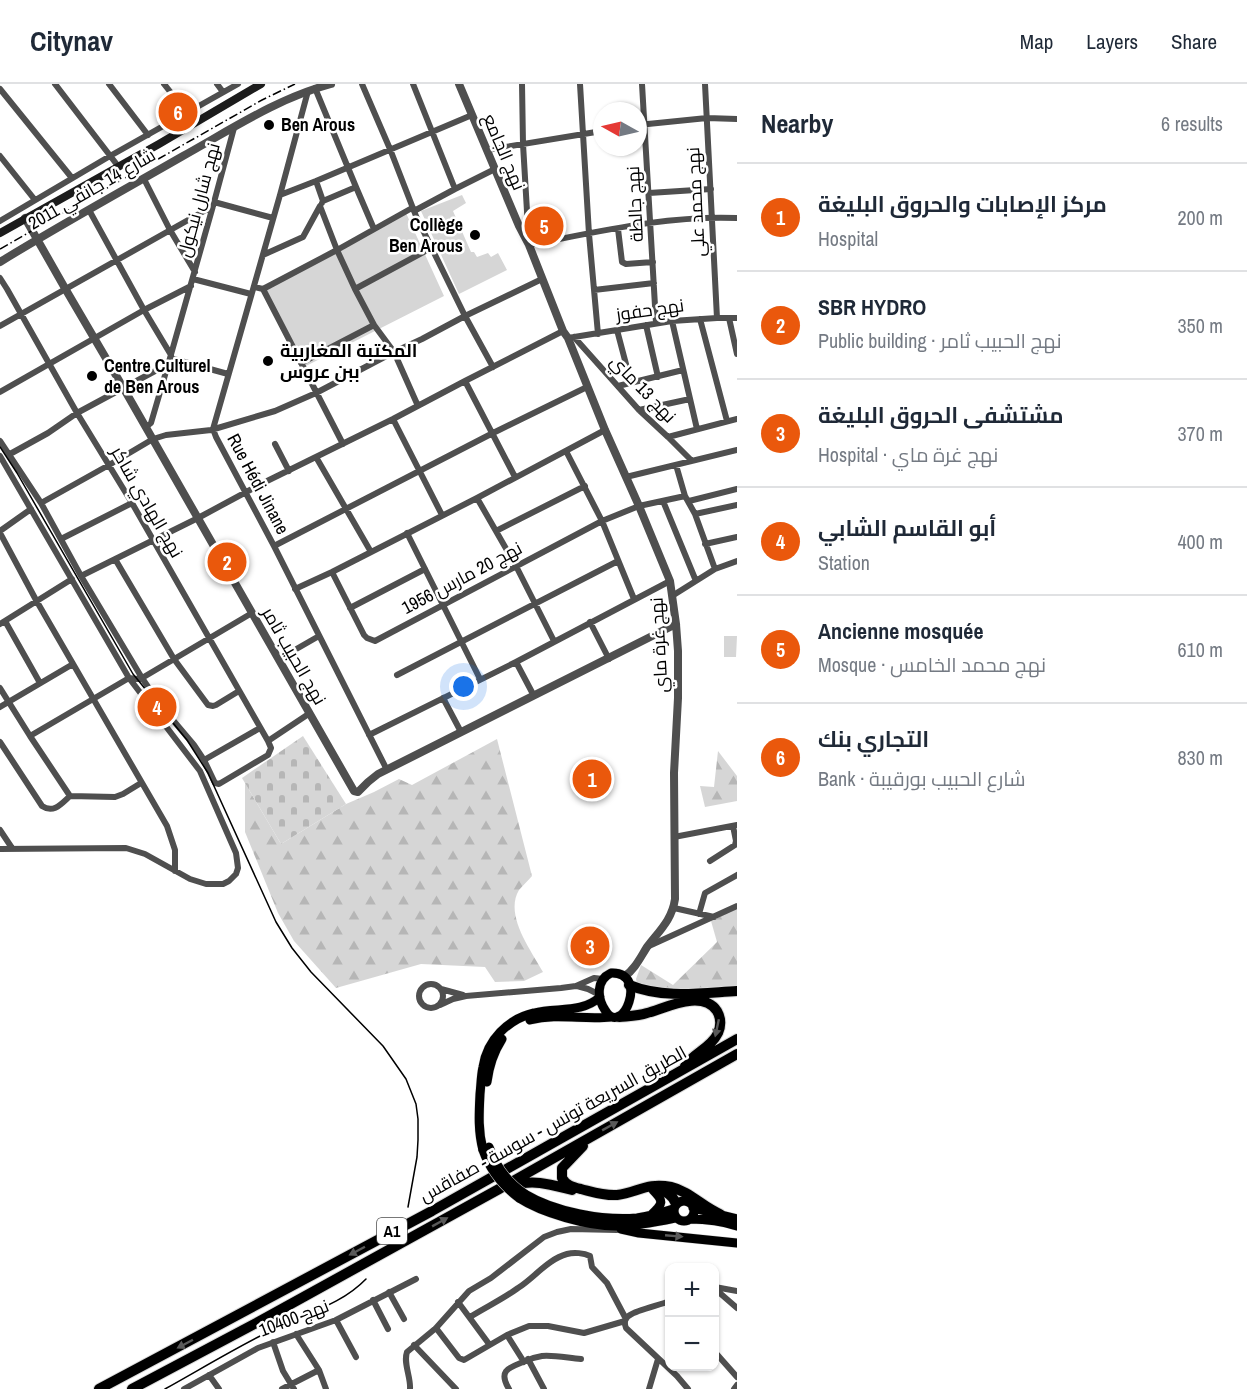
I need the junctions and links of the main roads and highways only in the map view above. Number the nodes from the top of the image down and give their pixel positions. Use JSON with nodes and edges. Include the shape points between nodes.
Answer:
{"nodes":[{"id":1,"x":261,"y":84,"type":"edge"},
{"id":2,"x":0,"y":233,"type":"edge"},
{"id":3,"x":627,"y":982,"type":"junction"},
{"id":4,"x":737,"y":992,"type":"edge"},
{"id":5,"x":600,"y":996,"type":"junction"},
{"id":6,"x":615,"y":1017,"type":"junction"},
{"id":7,"x":737,"y":1039,"type":"edge"},
{"id":8,"x":737,"y":1054,"type":"edge"},
{"id":9,"x":684,"y":1071,"type":"junction"},
{"id":10,"x":588,"y":1138,"type":"junction"},
{"id":11,"x":486,"y":1148,"type":"junction"},
{"id":12,"x":499,"y":1189,"type":"junction"},
{"id":13,"x":653,"y":1190,"type":"junction"},
{"id":14,"x":522,"y":1196,"type":"junction"},
{"id":15,"x":693,"y":1208,"type":"junction"},
{"id":16,"x":675,"y":1210,"type":"junction"},
{"id":17,"x":720,"y":1214,"type":"junction"},
{"id":18,"x":650,"y":1216,"type":"junction"},
{"id":19,"x":690,"y":1219,"type":"junction"},
{"id":20,"x":737,"y":1219,"type":"edge"},
{"id":21,"x":616,"y":1226,"type":"junction"},
{"id":22,"x":737,"y":1226,"type":"edge"},
{"id":23,"x":737,"y":1243,"type":"edge"},
{"id":24,"x":99,"y":1389,"type":"edge"},
{"id":25,"x":132,"y":1389,"type":"edge"}],
"edges":[{"from":1,"to":2,"type":"main road"},
{"from":3,"to":4,"type":"highway","via":[[644,991],[664,994]]},
{"from":3,"to":5,"type":"highway","via":[[615,973],[608,974],[600,985]]},
{"from":3,"to":6,"type":"highway","via":[[629,1004],[624,1014]]},
{"from":5,"to":6,"type":"highway","via":[[605,1011]]},
{"from":5,"to":11,"type":"highway","via":[[580,1008],[521,1017],[495,1039],[482,1074],[478,1121]]},
{"from":6,"to":9,"type":"highway","one_way":true,"via":[[649,1013],[694,1000],[711,1005],[720,1019],[718,1032],[711,1043],[689,1060]]},
{"from":6,"to":11,"type":"highway","via":[[538,1018],[504,1036],[488,1074]]},
{"from":7,"to":9,"type":"highway","name":"الطريق السريعة تونس - سوسة - صفاقس","number":"A1"},
{"from":10,"to":8,"type":"highway","name":"الطريق السريعة تونس - سوسة - صفاقس","number":"A1","one_way":true},
{"from":9,"to":24,"type":"highway","name":"الطريق السريعة تونس - سوسة - صفاقس","number":"A1","one_way":true},
{"from":10,"to":12,"type":"highway","name":"الطريق السريعة تونس - سوسة - صفاقس","number":"A1"},
{"from":10,"to":17,"type":"highway","via":[[562,1168],[562,1178],[568,1185],[612,1195],[646,1186],[672,1187]]},
{"from":11,"to":14,"type":"highway","bridge":true,"via":[[503,1185]]},
{"from":12,"to":13,"type":"highway","via":[[538,1182],[613,1200]]},
{"from":25,"to":12,"type":"highway","name":"الطريق السريعة تونس - سوسة - صفاقس","number":"A1","one_way":true},
{"from":13,"to":16,"type":"highway","via":[[668,1193]]},
{"from":13,"to":18,"type":"highway","via":[[661,1202]]},
{"from":14,"to":18,"type":"highway","via":[[577,1214]]},
{"from":14,"to":21,"type":"highway","via":[[537,1209]]},
{"from":15,"to":16,"type":"highway","via":[[682,1201]]},
{"from":15,"to":17,"type":"highway"},
{"from":15,"to":19,"type":"highway"},
{"from":16,"to":18,"type":"highway"},
{"from":16,"to":19,"type":"highway","via":[[681,1221]]},
{"from":16,"to":21,"type":"highway","via":[[643,1224]]},
{"from":17,"to":20,"type":"highway"},
{"from":19,"to":22,"type":"highway"},
{"from":21,"to":23,"type":"highway","one_way":true}]}
